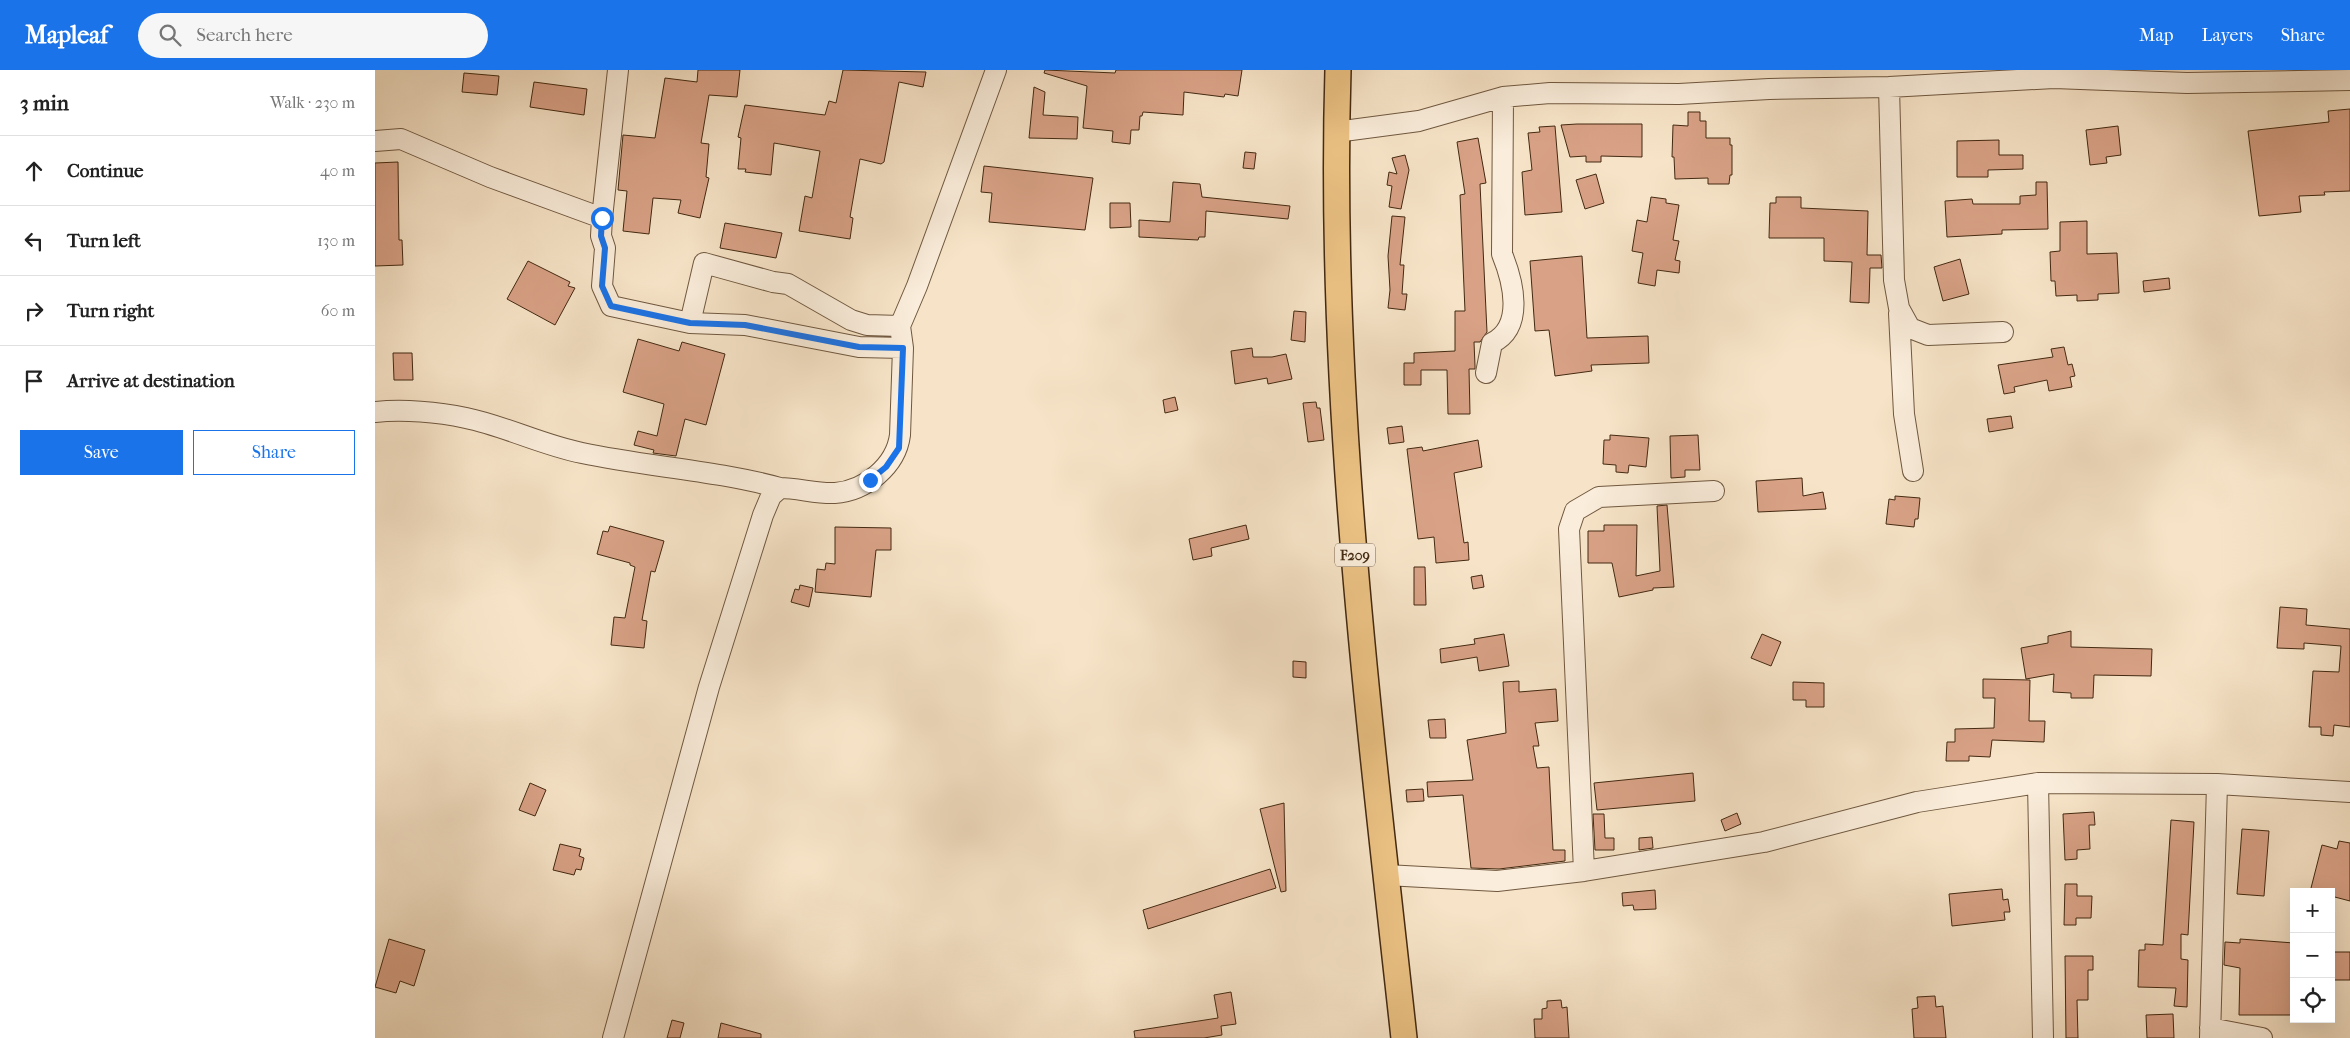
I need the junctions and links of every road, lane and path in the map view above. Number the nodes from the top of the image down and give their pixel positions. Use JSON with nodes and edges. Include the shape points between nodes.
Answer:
{"nodes":[{"id":1,"x":618,"y":70,"type":"edge"},
{"id":2,"x":996,"y":70,"type":"edge"},
{"id":3,"x":1338,"y":70,"type":"edge"},
{"id":4,"x":2350,"y":80,"type":"edge"},
{"id":5,"x":1889,"y":87,"type":"junction"},
{"id":6,"x":1503,"y":97,"type":"junction"},
{"id":7,"x":1336,"y":132,"type":"junction"},
{"id":8,"x":375,"y":141,"type":"edge"},
{"id":9,"x":602,"y":218,"type":"junction"},
{"id":10,"x":1899,"y":308,"type":"junction"},
{"id":11,"x":690,"y":323,"type":"junction"},
{"id":12,"x":900,"y":326,"type":"junction"},
{"id":13,"x":2003,"y":332,"type":"dead end"},
{"id":14,"x":903,"y":348,"type":"junction"},
{"id":15,"x":1486,"y":373,"type":"dead end"},
{"id":16,"x":375,"y":412,"type":"edge"},
{"id":17,"x":1913,"y":470,"type":"dead end"},
{"id":18,"x":780,"y":488,"type":"junction"},
{"id":19,"x":1714,"y":491,"type":"dead end"},
{"id":20,"x":2038,"y":783,"type":"junction"},
{"id":21,"x":2217,"y":784,"type":"junction"},
{"id":22,"x":2350,"y":792,"type":"edge"},
{"id":23,"x":1584,"y":871,"type":"junction"},
{"id":24,"x":1386,"y":875,"type":"junction"},
{"id":25,"x":2210,"y":1033,"type":"edge"},
{"id":26,"x":613,"y":1038,"type":"edge"},
{"id":27,"x":1404,"y":1038,"type":"edge"},
{"id":28,"x":2043,"y":1038,"type":"edge"},
{"id":29,"x":2262,"y":1038,"type":"edge"}],
"edges":[{"from":1,"to":9,"type":"street"},
{"from":2,"to":12,"type":"street"},
{"from":3,"to":7,"type":"main road","number":"F209"},
{"from":4,"to":5,"type":"street","via":[[2187,83],[2055,78]]},
{"from":5,"to":6,"type":"street","via":[[1679,94],[1550,92]]},
{"from":5,"to":10,"type":"street","via":[[1894,280]]},
{"from":6,"to":7,"type":"street","via":[[1419,121]]},
{"from":6,"to":15,"type":"street","via":[[1502,254],[1510,274],[1514,313],[1502,338],[1492,343]]},
{"from":7,"to":24,"type":"main road","number":"F209","via":[[1339,339],[1366,688]]},
{"from":8,"to":9,"type":"street","via":[[401,139],[490,177]]},
{"from":9,"to":11,"type":"street","via":[[601,236],[605,248],[602,286],[611,306]]},
{"from":10,"to":13,"type":"street","via":[[1910,328],[1928,335]]},
{"from":10,"to":17,"type":"street","via":[[1904,414]]},
{"from":11,"to":12,"type":"street","via":[[704,263],[789,284],[867,326]]},
{"from":11,"to":14,"type":"street","via":[[745,325],[859,347]]},
{"from":12,"to":14,"type":"street"},
{"from":14,"to":18,"type":"street","via":[[899,448],[890,463],[870,480],[844,492]]},
{"from":16,"to":18,"type":"street","via":[[466,418],[556,448]]},
{"from":18,"to":26,"type":"street","via":[[771,496],[763,515],[709,687]]},
{"from":19,"to":23,"type":"street","via":[[1599,497],[1575,511],[1569,529]]},
{"from":20,"to":21,"type":"street"},
{"from":20,"to":23,"type":"street","via":[[1917,802],[1764,842]]},
{"from":20,"to":28,"type":"street"},
{"from":21,"to":22,"type":"street"},
{"from":21,"to":25,"type":"street"},
{"from":23,"to":24,"type":"street","via":[[1497,881]]},
{"from":24,"to":27,"type":"main road","number":"F209"},
{"from":25,"to":29,"type":"street"}]}
